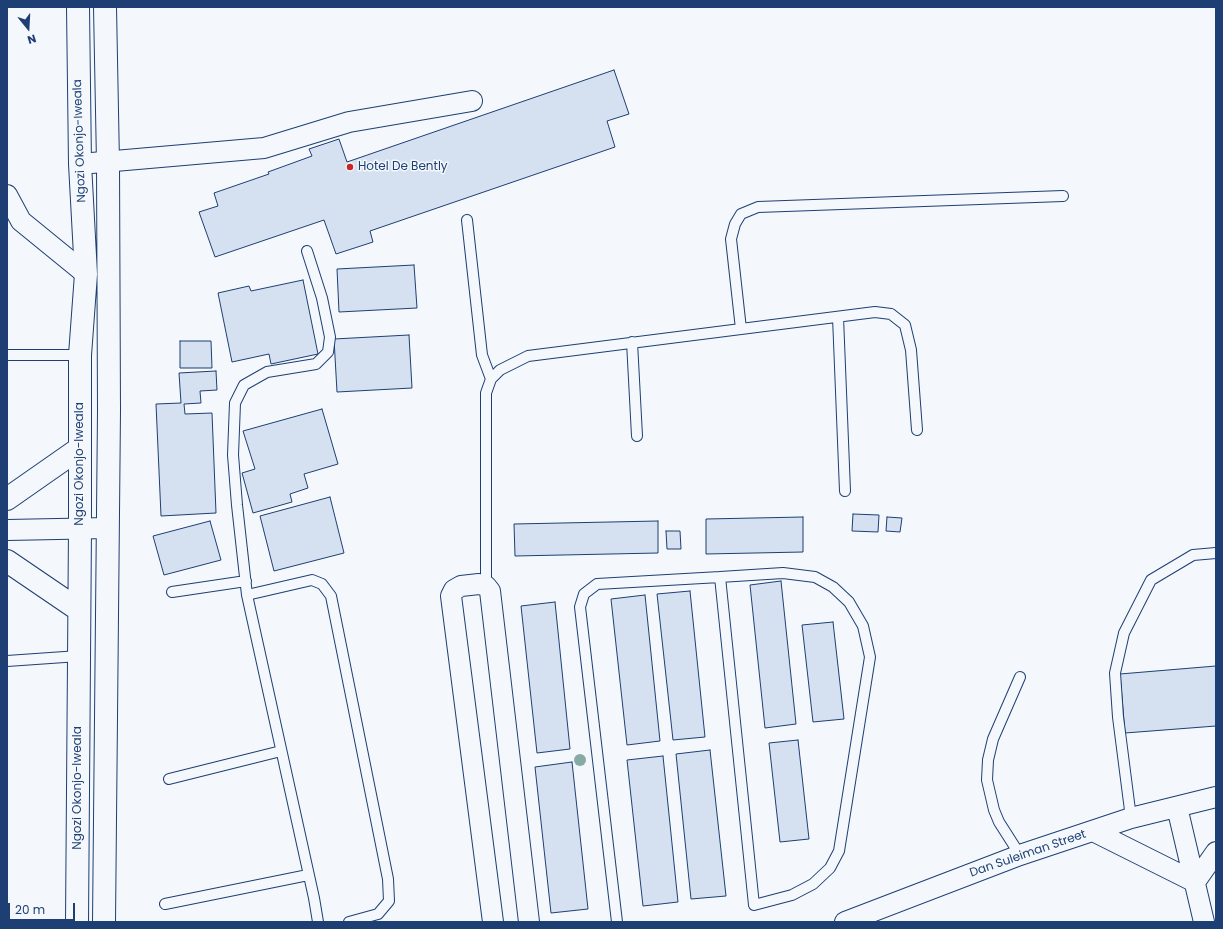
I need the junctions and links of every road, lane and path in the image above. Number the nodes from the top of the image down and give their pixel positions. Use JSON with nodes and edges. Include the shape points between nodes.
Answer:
{"nodes":[{"id":1,"x":78,"y":7,"type":"edge"},
{"id":2,"x":105,"y":7,"type":"edge"},
{"id":3,"x":472,"y":101,"type":"dead end"},
{"id":4,"x":108,"y":162,"type":"junction"},
{"id":5,"x":80,"y":164,"type":"junction"},
{"id":6,"x":7,"y":194,"type":"edge"},
{"id":7,"x":1063,"y":196,"type":"dead end"},
{"id":8,"x":468,"y":220,"type":"dead end"},
{"id":9,"x":307,"y":250,"type":"dead end"},
{"id":10,"x":86,"y":274,"type":"junction"},
{"id":11,"x":838,"y":317,"type":"junction"},
{"id":12,"x":741,"y":329,"type":"junction"},
{"id":13,"x":632,"y":342,"type":"junction"},
{"id":14,"x":10,"y":355,"type":"edge"},
{"id":15,"x":80,"y":355,"type":"junction"},
{"id":16,"x":7,"y":366,"type":"edge"},
{"id":17,"x":491,"y":379,"type":"junction"},
{"id":18,"x":917,"y":430,"type":"dead end"},
{"id":19,"x":637,"y":436,"type":"dead end"},
{"id":20,"x":80,"y":448,"type":"junction"},
{"id":21,"x":845,"y":491,"type":"dead end"},
{"id":22,"x":7,"y":499,"type":"edge"},
{"id":23,"x":80,"y":528,"type":"junction"},
{"id":24,"x":108,"y":528,"type":"junction"},
{"id":25,"x":7,"y":530,"type":"edge"},
{"id":26,"x":1216,"y":553,"type":"edge"},
{"id":27,"x":7,"y":561,"type":"edge"},
{"id":28,"x":720,"y":577,"type":"junction"},
{"id":29,"x":246,"y":581,"type":"junction"},
{"id":30,"x":486,"y":586,"type":"junction"},
{"id":31,"x":172,"y":592,"type":"dead end"},
{"id":32,"x":247,"y":595,"type":"junction"},
{"id":33,"x":79,"y":610,"type":"junction"},
{"id":34,"x":79,"y":656,"type":"junction"},
{"id":35,"x":7,"y":661,"type":"edge"},
{"id":36,"x":1020,"y":677,"type":"dead end"},
{"id":37,"x":281,"y":751,"type":"junction"},
{"id":38,"x":169,"y":779,"type":"dead end"},
{"id":39,"x":1216,"y":797,"type":"edge"},
{"id":40,"x":1177,"y":807,"type":"junction"},
{"id":41,"x":1131,"y":818,"type":"junction"},
{"id":42,"x":1093,"y":831,"type":"junction"},
{"id":43,"x":1216,"y":852,"type":"edge"},
{"id":44,"x":1020,"y":855,"type":"junction"},
{"id":45,"x":308,"y":875,"type":"junction"},
{"id":46,"x":1195,"y":882,"type":"junction"},
{"id":47,"x":165,"y":904,"type":"dead end"},
{"id":48,"x":77,"y":922,"type":"edge"},
{"id":49,"x":104,"y":922,"type":"edge"},
{"id":50,"x":318,"y":922,"type":"edge"},
{"id":51,"x":348,"y":922,"type":"edge"},
{"id":52,"x":493,"y":922,"type":"edge"},
{"id":53,"x":529,"y":922,"type":"edge"},
{"id":54,"x":617,"y":922,"type":"edge"},
{"id":55,"x":845,"y":922,"type":"edge"},
{"id":56,"x":1204,"y":922,"type":"edge"}],
"edges":[{"from":1,"to":5,"type":"street","name":"Ngozi Okonjo-Iweala"},
{"from":2,"to":4,"type":"street"},
{"from":3,"to":4,"type":"street","via":[[349,122],[264,148]]},
{"from":4,"to":5,"type":"street"},
{"from":4,"to":24,"type":"street"},
{"from":5,"to":10,"type":"street","name":"Ngozi Okonjo-Iweala"},
{"from":6,"to":10,"type":"street","via":[[21,221]]},
{"from":7,"to":12,"type":"lane","via":[[758,206],[741,214],[731,239]]},
{"from":8,"to":17,"type":"lane","via":[[482,355]]},
{"from":9,"to":29,"type":"lane","via":[[330,337],[328,352],[316,364],[268,372],[244,385],[235,403],[233,455]]},
{"from":10,"to":15,"type":"street","name":"Ngozi Okonjo-Iweala"},
{"from":11,"to":12,"type":"lane"},
{"from":11,"to":18,"type":"lane","via":[[875,312],[892,314],[905,325],[911,350]]},
{"from":11,"to":21,"type":"lane"},
{"from":12,"to":13,"type":"lane"},
{"from":13,"to":17,"type":"lane","via":[[528,356],[500,370]]},
{"from":13,"to":19,"type":"lane"},
{"from":14,"to":15,"type":"lane"},
{"from":14,"to":16,"type":"lane"},
{"from":15,"to":20,"type":"street","name":"Ngozi Okonjo-Iweala"},
{"from":17,"to":30,"type":"lane","via":[[486,393]]},
{"from":20,"to":22,"type":"street"},
{"from":20,"to":23,"type":"street","name":"Ngozi Okonjo-Iweala"},
{"from":23,"to":24,"type":"street"},
{"from":23,"to":25,"type":"street"},
{"from":23,"to":33,"type":"street","name":"Ngozi Okonjo-Iweala"},
{"from":24,"to":49,"type":"street"},
{"from":26,"to":41,"type":"lane","via":[[1193,555],[1151,580],[1124,634],[1115,673]]},
{"from":27,"to":33,"type":"street"},
{"from":28,"to":28,"type":"lane","via":[[783,573],[815,577],[833,587],[849,602],[863,626],[870,657],[839,851],[830,868],[813,884],[792,895],[754,906]]},
{"from":28,"to":54,"type":"lane","via":[[597,584],[584,594],[580,608]]},
{"from":29,"to":31,"type":"lane"},
{"from":29,"to":32,"type":"lane"},
{"from":30,"to":52,"type":"street","via":[[461,586],[454,590],[451,596]]},
{"from":30,"to":53,"type":"street","via":[[490,591]]},
{"from":32,"to":37,"type":"lane"},
{"from":32,"to":51,"type":"lane","via":[[312,580],[322,584],[331,596],[388,879],[389,901],[378,914]]},
{"from":33,"to":34,"type":"street","name":"Ngozi Okonjo-Iweala"},
{"from":34,"to":35,"type":"lane"},
{"from":34,"to":48,"type":"street","name":"Ngozi Okonjo-Iweala"},
{"from":36,"to":44,"type":"lane","via":[[993,739],[987,780],[999,822]]},
{"from":37,"to":38,"type":"lane"},
{"from":37,"to":45,"type":"lane"},
{"from":39,"to":40,"type":"street","name":"Dan Suleiman Street"},
{"from":40,"to":41,"type":"street","name":"Dan Suleiman Street"},
{"from":40,"to":46,"type":"street"},
{"from":41,"to":42,"type":"street","name":"Dan Suleiman Street"},
{"from":42,"to":44,"type":"street","name":"Dan Suleiman Street"},
{"from":42,"to":46,"type":"street"},
{"from":43,"to":46,"type":"street"},
{"from":44,"to":55,"type":"street","name":"Dan Suleiman Street"},
{"from":45,"to":47,"type":"lane"},
{"from":45,"to":50,"type":"lane"},
{"from":46,"to":56,"type":"street"}]}
